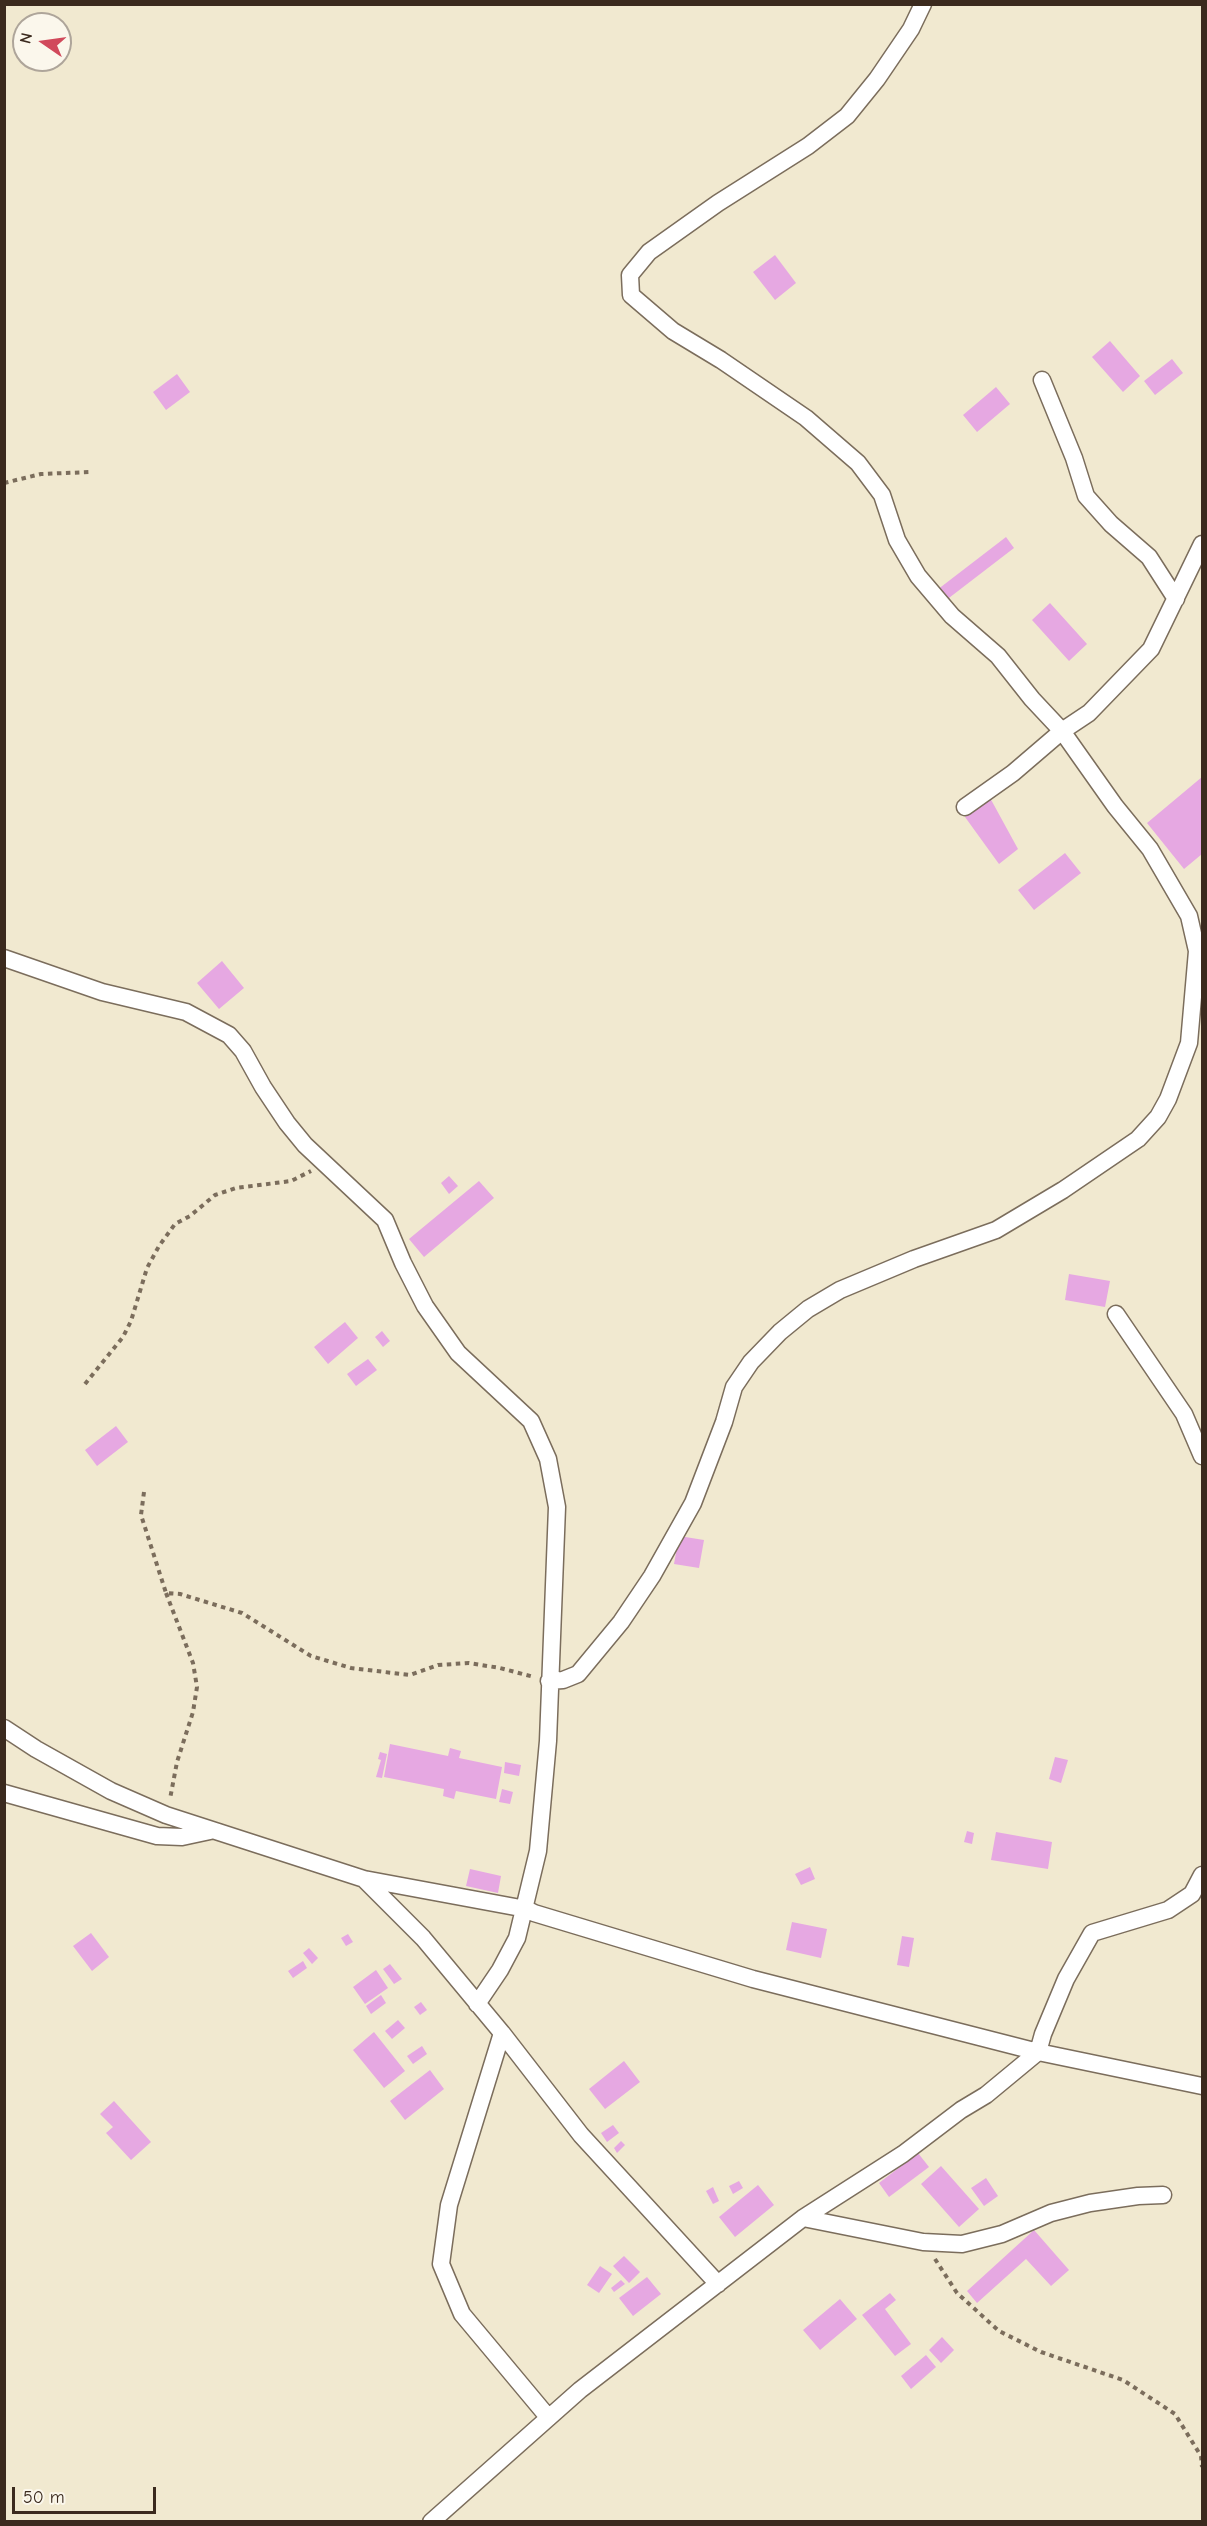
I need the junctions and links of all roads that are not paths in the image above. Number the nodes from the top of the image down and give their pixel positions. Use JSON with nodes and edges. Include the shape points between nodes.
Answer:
{"nodes":[{"id":1,"x":923,"y":4,"type":"edge"},
{"id":2,"x":1042,"y":380,"type":"dead end"},
{"id":3,"x":1203,"y":544,"type":"edge"},
{"id":4,"x":1176,"y":599,"type":"junction"},
{"id":5,"x":1062,"y":731,"type":"junction"},
{"id":6,"x":965,"y":807,"type":"dead end"},
{"id":7,"x":1200,"y":951,"type":"edge"},
{"id":8,"x":4,"y":958,"type":"edge"},
{"id":9,"x":1116,"y":1314,"type":"dead end"},
{"id":10,"x":1203,"y":1456,"type":"edge"},
{"id":11,"x":549,"y":1682,"type":"junction"},
{"id":12,"x":4,"y":1728,"type":"edge"},
{"id":13,"x":4,"y":1793,"type":"edge"},
{"id":14,"x":212,"y":1830,"type":"junction"},
{"id":15,"x":1203,"y":1875,"type":"edge"},
{"id":16,"x":364,"y":1879,"type":"junction"},
{"id":17,"x":526,"y":1909,"type":"junction"},
{"id":18,"x":477,"y":2004,"type":"junction"},
{"id":19,"x":502,"y":2033,"type":"junction"},
{"id":20,"x":1038,"y":2052,"type":"junction"},
{"id":21,"x":1203,"y":2086,"type":"edge"},
{"id":22,"x":1163,"y":2195,"type":"dead end"},
{"id":23,"x":803,"y":2218,"type":"junction"},
{"id":24,"x":718,"y":2284,"type":"junction"},
{"id":25,"x":548,"y":2417,"type":"junction"},
{"id":26,"x":431,"y":2522,"type":"edge"}],
"edges":[{"from":1,"to":5,"type":"street","via":[[877,80],[847,116],[649,252],[630,275],[631,295],[673,331],[806,418],[858,463],[882,495],[897,540],[918,576],[952,616],[998,656]]},
{"from":2,"to":4,"type":"street","via":[[1086,496],[1149,557]]},
{"from":3,"to":4,"type":"street"},
{"from":4,"to":5,"type":"street","via":[[1151,649],[1089,713]]},
{"from":5,"to":6,"type":"street"},
{"from":5,"to":7,"type":"street","via":[[1150,849],[1189,916]]},
{"from":7,"to":11,"type":"street","via":[[1189,1043],[1168,1099],[1145,1132],[1063,1190],[996,1230],[840,1290],[780,1332],[734,1387],[693,1503],[652,1576],[578,1674]]},
{"from":8,"to":11,"type":"street","via":[[102,992],[186,1012],[229,1035],[287,1123],[325,1165],[385,1220],[425,1305],[458,1353],[531,1421],[548,1459],[557,1507]]},
{"from":9,"to":10,"type":"street","via":[[1174,1399]]},
{"from":11,"to":17,"type":"street","via":[[538,1851]]},
{"from":12,"to":14,"type":"street","via":[[111,1791]]},
{"from":13,"to":14,"type":"street","via":[[157,1836],[182,1837]]},
{"from":14,"to":16,"type":"street"},
{"from":15,"to":20,"type":"street","via":[[1192,1894],[1168,1910],[1092,1933],[1066,1978]]},
{"from":16,"to":17,"type":"street"},
{"from":16,"to":18,"type":"street","via":[[423,1938]]},
{"from":17,"to":18,"type":"street","via":[[517,1938]]},
{"from":17,"to":20,"type":"street","via":[[753,1979]]},
{"from":18,"to":19,"type":"street"},
{"from":19,"to":24,"type":"street","via":[[581,2135]]},
{"from":19,"to":25,"type":"street","via":[[449,2205],[441,2264],[462,2314]]},
{"from":20,"to":21,"type":"street"},
{"from":20,"to":23,"type":"street","via":[[903,2154]]},
{"from":22,"to":23,"type":"street","via":[[1090,2203],[962,2244],[923,2242]]},
{"from":23,"to":24,"type":"street"},
{"from":24,"to":25,"type":"street"},
{"from":25,"to":26,"type":"street"}]}
